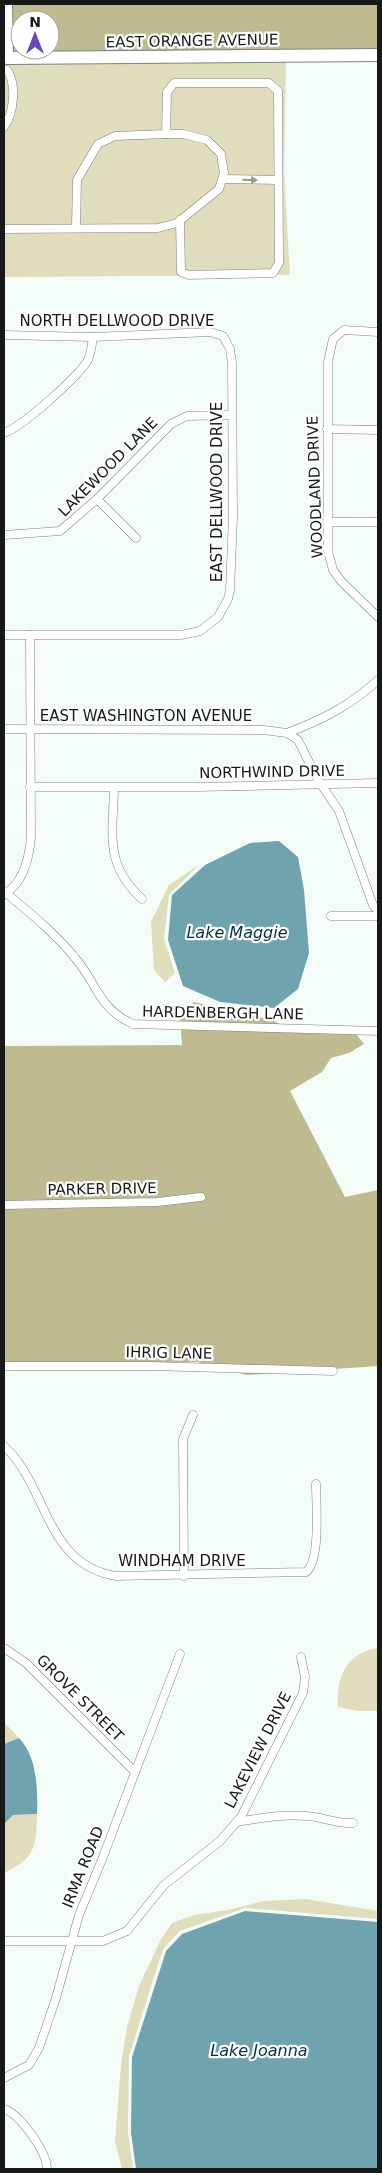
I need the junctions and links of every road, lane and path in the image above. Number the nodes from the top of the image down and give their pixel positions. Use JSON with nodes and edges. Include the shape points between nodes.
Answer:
{"nodes":[{"id":1,"x":6,"y":4,"type":"edge"},
{"id":2,"x":378,"y":55,"type":"edge"},
{"id":3,"x":6,"y":67,"type":"edge"},
{"id":4,"x":8,"y":102,"type":"edge"},
{"id":5,"x":4,"y":128,"type":"edge"},
{"id":6,"x":166,"y":134,"type":"junction"},
{"id":7,"x":223,"y":179,"type":"junction"},
{"id":8,"x":277,"y":180,"type":"junction"},
{"id":9,"x":180,"y":220,"type":"junction"},
{"id":10,"x":4,"y":228,"type":"edge"},
{"id":11,"x":76,"y":228,"type":"junction"},
{"id":12,"x":378,"y":332,"type":"edge"},
{"id":13,"x":4,"y":335,"type":"edge"},
{"id":14,"x":93,"y":337,"type":"junction"},
{"id":15,"x":228,"y":341,"type":"joint"},
{"id":16,"x":231,"y":415,"type":"junction"},
{"id":17,"x":327,"y":429,"type":"junction"},
{"id":18,"x":378,"y":430,"type":"edge"},
{"id":19,"x":4,"y":433,"type":"edge"},
{"id":20,"x":97,"y":499,"type":"junction"},
{"id":21,"x":327,"y":522,"type":"junction"},
{"id":22,"x":378,"y":522,"type":"edge"},
{"id":23,"x":4,"y":535,"type":"edge"},
{"id":24,"x":136,"y":538,"type":"dead end"},
{"id":25,"x":378,"y":617,"type":"edge"},
{"id":26,"x":4,"y":635,"type":"edge"},
{"id":27,"x":30,"y":635,"type":"junction"},
{"id":28,"x":378,"y":680,"type":"edge"},
{"id":29,"x":4,"y":729,"type":"edge"},
{"id":30,"x":30,"y":729,"type":"junction"},
{"id":31,"x":288,"y":733,"type":"junction"},
{"id":32,"x":378,"y":783,"type":"edge"},
{"id":33,"x":322,"y":786,"type":"junction"},
{"id":34,"x":30,"y":787,"type":"junction"},
{"id":35,"x":114,"y":788,"type":"junction"},
{"id":36,"x":5,"y":894,"type":"edge"},
{"id":37,"x":142,"y":900,"type":"dead end"},
{"id":38,"x":378,"y":911,"type":"edge"},
{"id":39,"x":331,"y":916,"type":"dead end"},
{"id":40,"x":378,"y":916,"type":"edge"},
{"id":41,"x":378,"y":1031,"type":"edge"},
{"id":42,"x":200,"y":1196,"type":"dead end"},
{"id":43,"x":4,"y":1205,"type":"edge"},
{"id":44,"x":4,"y":1366,"type":"edge"},
{"id":45,"x":333,"y":1371,"type":"dead end"},
{"id":46,"x":192,"y":1415,"type":"dead end"},
{"id":47,"x":4,"y":1446,"type":"edge"},
{"id":48,"x":316,"y":1484,"type":"dead end"},
{"id":49,"x":184,"y":1576,"type":"junction"},
{"id":50,"x":4,"y":1648,"type":"edge"},
{"id":51,"x":180,"y":1654,"type":"dead end"},
{"id":52,"x":301,"y":1657,"type":"dead end"},
{"id":53,"x":134,"y":1771,"type":"junction"},
{"id":54,"x":237,"y":1822,"type":"junction"},
{"id":55,"x":353,"y":1823,"type":"dead end"},
{"id":56,"x":71,"y":1941,"type":"junction"},
{"id":57,"x":4,"y":1942,"type":"edge"},
{"id":58,"x":4,"y":2078,"type":"edge"},
{"id":59,"x":4,"y":2109,"type":"edge"},
{"id":60,"x":47,"y":2169,"type":"edge"}],
"edges":[{"from":1,"to":3,"type":"main road"},
{"from":2,"to":3,"type":"main road","name":"EAST ORANGE AVENUE"},
{"from":3,"to":4,"type":"street","via":[[12,77]]},
{"from":4,"to":5,"type":"street","via":[[9,120]]},
{"from":6,"to":7,"type":"street","via":[[207,140],[221,154]]},
{"from":6,"to":8,"type":"street","via":[[167,92],[174,83],[269,83],[278,91]]},
{"from":6,"to":11,"type":"street","via":[[115,136],[98,144],[77,180]]},
{"from":7,"to":8,"type":"street","one_way":true},
{"from":7,"to":9,"type":"street","via":[[219,189]]},
{"from":8,"to":9,"type":"street","via":[[279,262],[273,273],[189,275],[181,272]]},
{"from":9,"to":11,"type":"street","via":[[158,228]]},
{"from":10,"to":11,"type":"street"},
{"from":12,"to":17,"type":"street","name":"WOODLAND DRIVE","via":[[344,330],[333,339],[328,362]]},
{"from":13,"to":14,"type":"street","name":"NORTH DELLWOOD DRIVE"},
{"from":14,"to":15,"type":"street","name":"NORTH DELLWOOD DRIVE","via":[[210,332]]},
{"from":14,"to":19,"type":"street","via":[[91,352],[80,370],[50,399]]},
{"from":15,"to":16,"type":"street","name":"EAST DELLWOOD DRIVE","via":[[232,362]]},
{"from":16,"to":20,"type":"street","name":"LAKEWOOD LANE","via":[[187,416],[171,424]]},
{"from":16,"to":27,"type":"street","name":"EAST DELLWOOD DRIVE","via":[[232,566],[228,599],[218,617],[192,634]]},
{"from":17,"to":18,"type":"street"},
{"from":17,"to":21,"type":"street","name":"WOODLAND DRIVE"},
{"from":20,"to":23,"type":"street","name":"LAKEWOOD LANE","via":[[60,531]]},
{"from":20,"to":24,"type":"street"},
{"from":21,"to":22,"type":"street"},
{"from":21,"to":25,"type":"street","name":"WOODLAND DRIVE","via":[[328,551],[333,570]]},
{"from":26,"to":27,"type":"street","name":"EAST DELLWOOD DRIVE"},
{"from":27,"to":30,"type":"street"},
{"from":28,"to":31,"type":"street","via":[[350,704]]},
{"from":29,"to":30,"type":"street","name":"EAST WASHINGTON AVENUE"},
{"from":30,"to":31,"type":"street","name":"EAST WASHINGTON AVENUE","via":[[264,730]]},
{"from":30,"to":34,"type":"street"},
{"from":31,"to":33,"type":"street","via":[[298,740]]},
{"from":32,"to":33,"type":"street","name":"NORTHWIND DRIVE"},
{"from":33,"to":35,"type":"street","name":"NORTHWIND DRIVE"},
{"from":33,"to":38,"type":"street","via":[[339,811]]},
{"from":34,"to":35,"type":"street","name":"NORTHWIND DRIVE"},
{"from":34,"to":36,"type":"street","via":[[32,822],[29,853],[21,874]]},
{"from":35,"to":37,"type":"street","via":[[114,857],[122,878]]},
{"from":36,"to":41,"type":"street","name":"HARDENBERGH LANE","via":[[33,916],[75,958],[108,1008],[132,1024]]},
{"from":39,"to":40,"type":"street"},
{"from":42,"to":43,"type":"street","name":"PARKER DRIVE","via":[[157,1202]]},
{"from":44,"to":45,"type":"street","name":"IHRIG LANE"},
{"from":46,"to":49,"type":"street","via":[[183,1439]]},
{"from":47,"to":49,"type":"street","name":"WINDHAM DRIVE","via":[[21,1464],[60,1540],[82,1564],[116,1576]]},
{"from":48,"to":49,"type":"street","name":"WINDHAM DRIVE","via":[[315,1555],[308,1572]]},
{"from":50,"to":53,"type":"street","name":"GROVE STREET","via":[[26,1663]]},
{"from":51,"to":53,"type":"street","name":"IRMA ROAD"},
{"from":52,"to":54,"type":"street","name":"LAKEVIEW DRIVE","via":[[306,1677],[303,1692]]},
{"from":53,"to":56,"type":"street","name":"IRMA ROAD"},
{"from":54,"to":55,"type":"street","via":[[304,1816]]},
{"from":54,"to":56,"type":"street","name":"LAKEVIEW DRIVE","via":[[220,1841],[164,1885],[127,1931],[103,1941]]},
{"from":56,"to":57,"type":"street","name":"LAKEVIEW DRIVE"},
{"from":56,"to":58,"type":"street","name":"IRMA ROAD","via":[[56,1998],[34,2060]]},
{"from":59,"to":60,"type":"street","via":[[16,2116],[38,2144]]}]}
